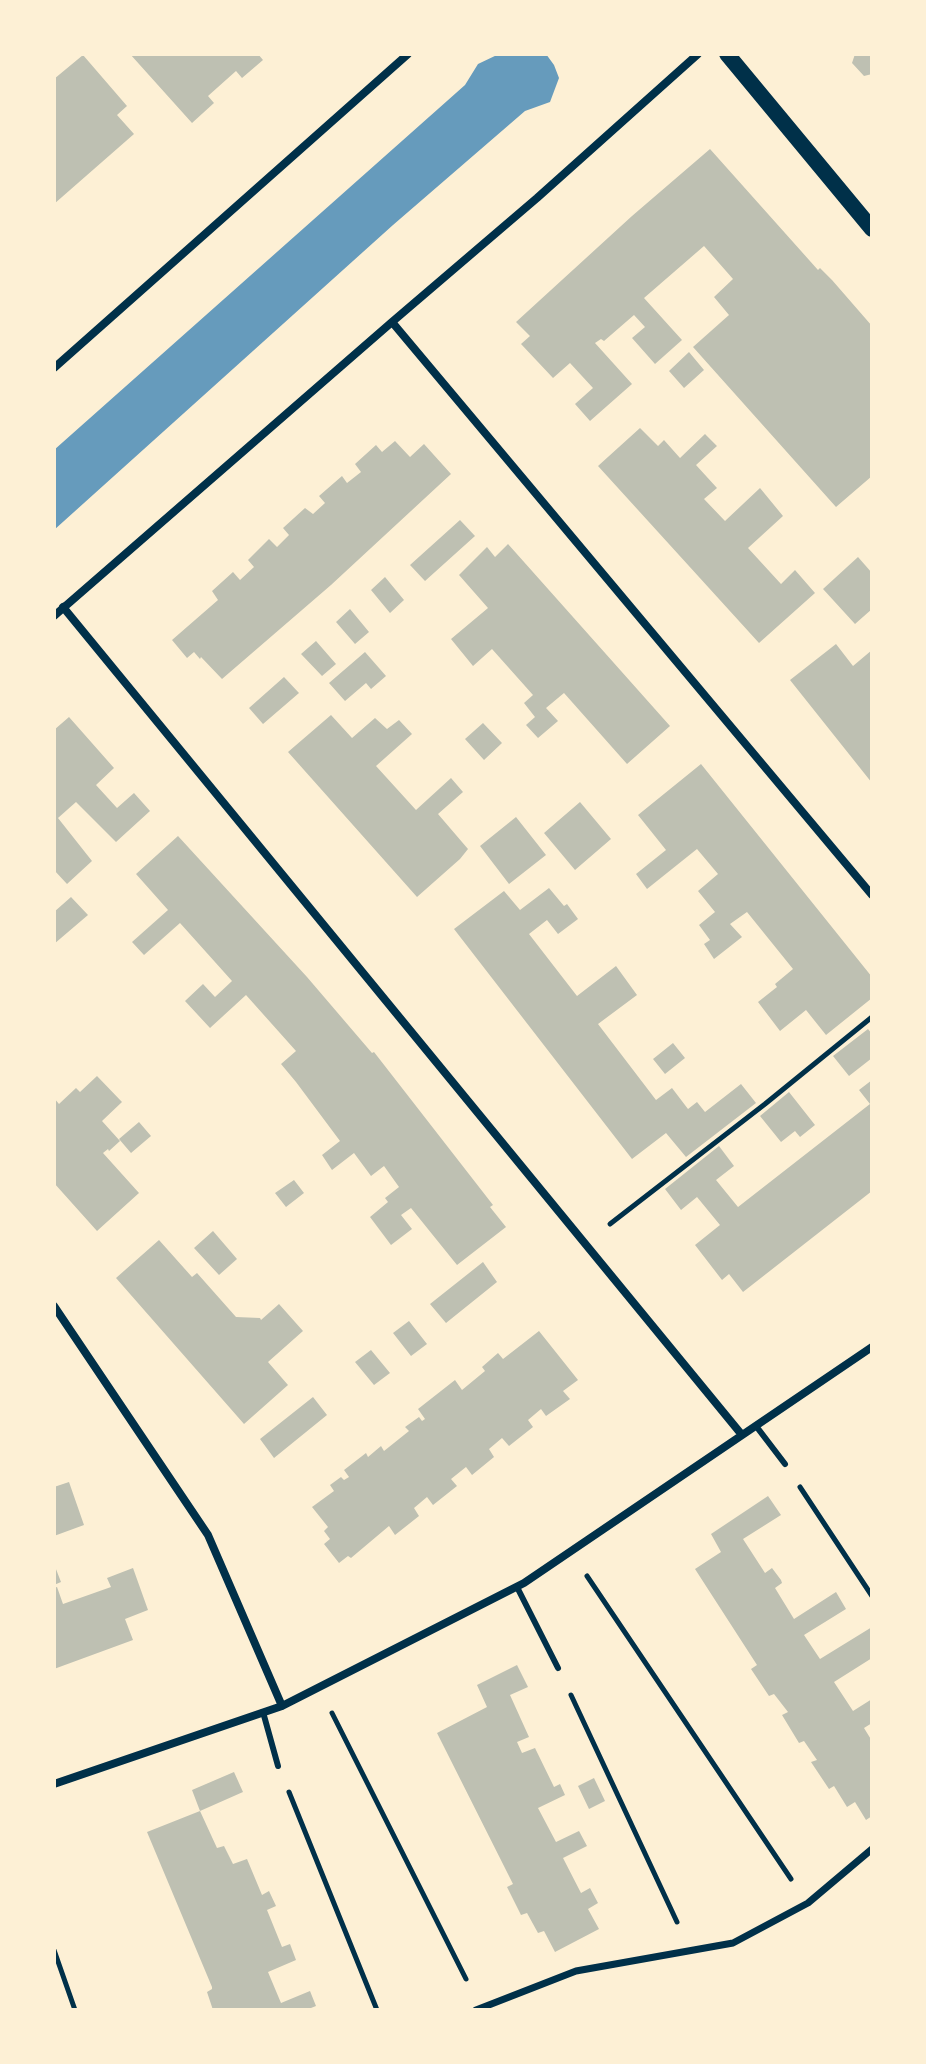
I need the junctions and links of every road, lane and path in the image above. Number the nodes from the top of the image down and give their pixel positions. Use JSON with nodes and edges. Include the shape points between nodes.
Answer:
{"nodes":[{"id":1,"x":408,"y":54,"type":"edge"},
{"id":2,"x":698,"y":54,"type":"edge"},
{"id":3,"x":727,"y":54,"type":"edge"},
{"id":4,"x":872,"y":229,"type":"edge"},
{"id":5,"x":392,"y":322,"type":"junction"},
{"id":6,"x":54,"y":368,"type":"edge"},
{"id":7,"x":63,"y":607,"type":"junction"},
{"id":8,"x":54,"y":616,"type":"edge"},
{"id":9,"x":872,"y":895,"type":"edge"},
{"id":10,"x":872,"y":1017,"type":"edge"},
{"id":11,"x":584,"y":1244,"type":"junction"},
{"id":12,"x":54,"y":1306,"type":"edge"},
{"id":13,"x":872,"y":1347,"type":"edge"},
{"id":14,"x":756,"y":1426,"type":"junction"},
{"id":15,"x":742,"y":1435,"type":"junction"},
{"id":16,"x":785,"y":1464,"type":"joint"},
{"id":17,"x":571,"y":1551,"type":"junction"},
{"id":18,"x":517,"y":1587,"type":"junction"},
{"id":19,"x":872,"y":1596,"type":"edge"},
{"id":20,"x":558,"y":1668,"type":"joint"},
{"id":21,"x":319,"y":1687,"type":"junction"},
{"id":22,"x":282,"y":1706,"type":"junction"},
{"id":23,"x":263,"y":1712,"type":"junction"},
{"id":24,"x":278,"y":1766,"type":"joint"},
{"id":25,"x":54,"y":1784,"type":"edge"},
{"id":26,"x":872,"y":1849,"type":"edge"},
{"id":27,"x":808,"y":1903,"type":"junction"},
{"id":28,"x":54,"y":1950,"type":"edge"},
{"id":29,"x":691,"y":1951,"type":"junction"},
{"id":30,"x":478,"y":2009,"type":"edge"},
{"id":31,"x":75,"y":2010,"type":"edge"},
{"id":32,"x":377,"y":2010,"type":"edge"}],
"edges":[{"from":1,"to":6,"type":"street"},
{"from":2,"to":5,"type":"street"},
{"from":3,"to":4,"type":"main road"},
{"from":5,"to":7,"type":"street"},
{"from":5,"to":9,"type":"street"},
{"from":7,"to":8,"type":"street"},
{"from":7,"to":11,"type":"street"},
{"from":10,"to":11,"type":"path"},
{"from":11,"to":15,"type":"street"},
{"from":12,"to":22,"type":"street","via":[[208,1535]]},
{"from":13,"to":14,"type":"street"},
{"from":14,"to":15,"type":"street"},
{"from":14,"to":16,"type":"lane"},
{"from":15,"to":17,"type":"street"},
{"from":16,"to":19,"type":"path"},
{"from":17,"to":18,"type":"street"},
{"from":17,"to":27,"type":"path"},
{"from":18,"to":20,"type":"lane"},
{"from":18,"to":21,"type":"street"},
{"from":20,"to":29,"type":"path"},
{"from":21,"to":22,"type":"street"},
{"from":21,"to":30,"type":"path"},
{"from":22,"to":23,"type":"street"},
{"from":23,"to":24,"type":"lane"},
{"from":23,"to":25,"type":"street"},
{"from":24,"to":32,"type":"path"},
{"from":26,"to":27,"type":"street"},
{"from":27,"to":29,"type":"street","via":[[733,1943]]},
{"from":28,"to":31,"type":"path"},
{"from":29,"to":30,"type":"street","via":[[576,1971]]}]}
